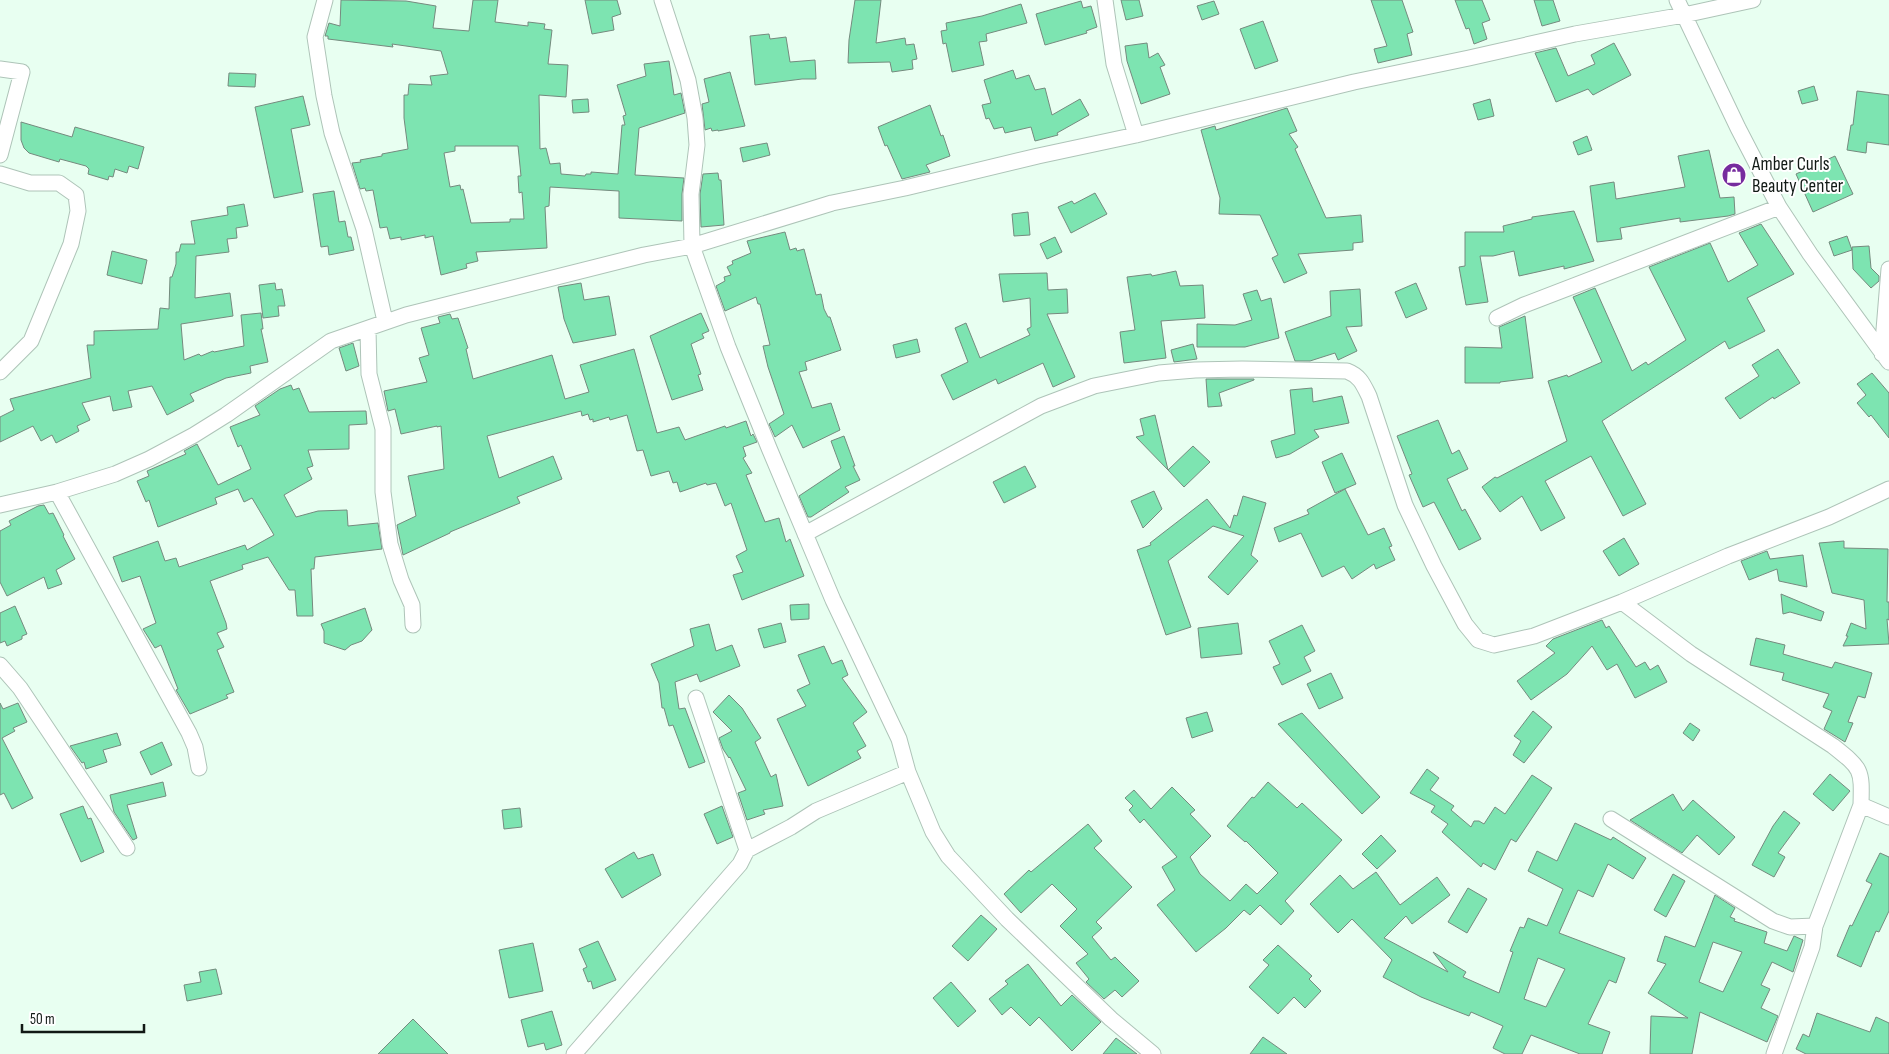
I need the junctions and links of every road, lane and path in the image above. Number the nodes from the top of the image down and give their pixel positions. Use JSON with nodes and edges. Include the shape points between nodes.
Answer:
{"nodes":[{"id":1,"x":325,"y":0,"type":"edge"},
{"id":2,"x":662,"y":0,"type":"edge"},
{"id":3,"x":1105,"y":0,"type":"edge"},
{"id":4,"x":1677,"y":0,"type":"edge"},
{"id":5,"x":1753,"y":0,"type":"edge"},
{"id":6,"x":1684,"y":15,"type":"junction"},
{"id":7,"x":0,"y":70,"type":"edge"},
{"id":8,"x":1136,"y":135,"type":"junction"},
{"id":9,"x":0,"y":155,"type":"edge"},
{"id":10,"x":0,"y":174,"type":"edge"},
{"id":11,"x":1779,"y":207,"type":"junction"},
{"id":12,"x":692,"y":246,"type":"junction"},
{"id":13,"x":1889,"y":269,"type":"edge"},
{"id":14,"x":1497,"y":318,"type":"dead end"},
{"id":15,"x":385,"y":321,"type":"junction"},
{"id":16,"x":368,"y":329,"type":"junction"},
{"id":17,"x":1885,"y":358,"type":"edge"},
{"id":18,"x":0,"y":372,"type":"edge"},
{"id":19,"x":1889,"y":489,"type":"edge"},
{"id":20,"x":57,"y":492,"type":"junction"},
{"id":21,"x":0,"y":505,"type":"edge"},
{"id":22,"x":805,"y":534,"type":"junction"},
{"id":23,"x":1622,"y":602,"type":"junction"},
{"id":24,"x":413,"y":625,"type":"dead end"},
{"id":25,"x":0,"y":665,"type":"edge"},
{"id":26,"x":696,"y":698,"type":"dead end"},
{"id":27,"x":199,"y":768,"type":"dead end"},
{"id":28,"x":908,"y":772,"type":"junction"},
{"id":29,"x":1861,"y":805,"type":"junction"},
{"id":30,"x":1889,"y":816,"type":"edge"},
{"id":31,"x":1611,"y":819,"type":"dead end"},
{"id":32,"x":127,"y":848,"type":"dead end"},
{"id":33,"x":747,"y":850,"type":"junction"},
{"id":34,"x":1815,"y":926,"type":"junction"},
{"id":35,"x":574,"y":1054,"type":"edge"},
{"id":36,"x":1153,"y":1054,"type":"edge"},
{"id":37,"x":1774,"y":1054,"type":"edge"}],
"edges":[{"from":1,"to":15,"type":"street","via":[[315,37],[324,96],[332,133],[364,229]]},
{"from":2,"to":12,"type":"street","via":[[688,80],[695,118],[697,145],[691,194]]},
{"from":3,"to":8,"type":"street","via":[[1114,64]]},
{"from":4,"to":6,"type":"street"},
{"from":5,"to":6,"type":"street"},
{"from":6,"to":8,"type":"street","via":[[1575,34],[1354,82]]},
{"from":6,"to":11,"type":"street"},
{"from":7,"to":9,"type":"street","via":[[22,72]]},
{"from":8,"to":12,"type":"street","via":[[832,203]]},
{"from":10,"to":18,"type":"street","via":[[30,183],[59,183],[76,195],[78,211],[71,244],[32,341]]},
{"from":11,"to":14,"type":"street"},
{"from":11,"to":17,"type":"street"},
{"from":12,"to":15,"type":"street","via":[[598,266]]},
{"from":12,"to":22,"type":"street","via":[[728,347]]},
{"from":13,"to":17,"type":"street"},
{"from":15,"to":16,"type":"street"},
{"from":16,"to":20,"type":"street","via":[[331,341],[194,435],[115,474]]},
{"from":16,"to":24,"type":"street","via":[[369,374],[383,428],[383,492],[390,544],[412,605]]},
{"from":19,"to":23,"type":"street"},
{"from":20,"to":21,"type":"street"},
{"from":20,"to":27,"type":"street","via":[[189,733]]},
{"from":22,"to":23,"type":"street","via":[[1041,406],[1094,386],[1159,373],[1195,370],[1347,371],[1363,382],[1405,505],[1465,624],[1478,640],[1494,645],[1534,636]]},
{"from":22,"to":28,"type":"street","via":[[899,739]]},
{"from":23,"to":29,"type":"street","via":[[1691,654],[1853,762],[1862,777]]},
{"from":25,"to":32,"type":"street","via":[[20,688]]},
{"from":26,"to":33,"type":"street"},
{"from":28,"to":33,"type":"street","via":[[816,811]]},
{"from":28,"to":36,"type":"street","via":[[933,832],[948,856],[1007,919],[1111,1019]]},
{"from":29,"to":30,"type":"street"},
{"from":29,"to":34,"type":"street"},
{"from":31,"to":34,"type":"street","via":[[1772,921],[1790,927]]},
{"from":33,"to":35,"type":"street","via":[[740,864]]},
{"from":34,"to":37,"type":"street","via":[[1812,947]]}]}
